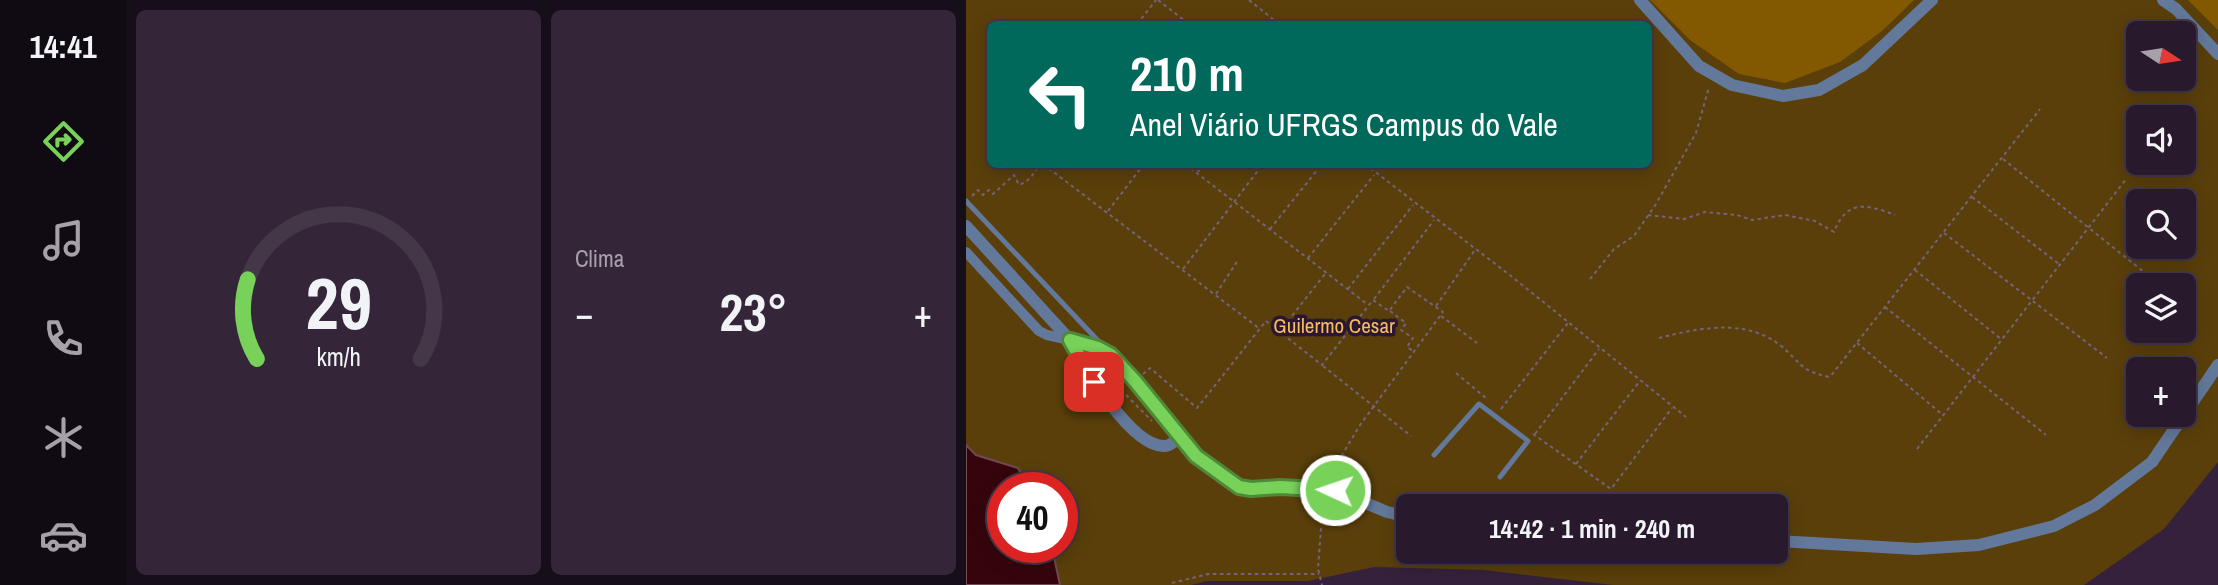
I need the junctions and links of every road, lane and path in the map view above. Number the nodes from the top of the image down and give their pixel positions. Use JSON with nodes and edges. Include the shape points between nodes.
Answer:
{"nodes":[{"id":1,"x":1157,"y":0,"type":"edge"},
{"id":2,"x":1249,"y":0,"type":"edge"},
{"id":3,"x":1640,"y":0,"type":"edge"},
{"id":4,"x":1932,"y":0,"type":"edge"},
{"id":5,"x":2163,"y":0,"type":"edge"},
{"id":6,"x":1140,"y":21,"type":"edge"},
{"id":7,"x":1185,"y":21,"type":"edge"},
{"id":8,"x":1275,"y":21,"type":"edge"},
{"id":9,"x":2218,"y":54,"type":"edge"},
{"id":10,"x":1710,"y":83,"type":"dead end"},
{"id":11,"x":2040,"y":108,"type":"dead end"},
{"id":12,"x":2003,"y":145,"type":"dead end"},
{"id":13,"x":2008,"y":150,"type":"junction"},
{"id":14,"x":2002,"y":158,"type":"junction"},
{"id":15,"x":1039,"y":168,"type":"edge"},
{"id":16,"x":1048,"y":168,"type":"edge"},
{"id":17,"x":1141,"y":168,"type":"edge"},
{"id":18,"x":1190,"y":168,"type":"edge"},
{"id":19,"x":1200,"y":168,"type":"edge"},
{"id":20,"x":1261,"y":168,"type":"edge"},
{"id":21,"x":1319,"y":168,"type":"edge"},
{"id":22,"x":1370,"y":168,"type":"edge"},
{"id":23,"x":1197,"y":173,"type":"junction"},
{"id":24,"x":1376,"y":173,"type":"junction"},
{"id":25,"x":2127,"y":178,"type":"dead end"},
{"id":26,"x":1972,"y":196,"type":"junction"},
{"id":27,"x":966,"y":201,"type":"edge"},
{"id":28,"x":1234,"y":202,"type":"junction"},
{"id":29,"x":1414,"y":204,"type":"junction"},
{"id":30,"x":1108,"y":212,"type":"junction"},
{"id":31,"x":1648,"y":215,"type":"junction"},
{"id":32,"x":1895,"y":215,"type":"dead end"},
{"id":33,"x":1956,"y":216,"type":"junction"},
{"id":34,"x":1960,"y":219,"type":"dead end"},
{"id":35,"x":1434,"y":220,"type":"junction"},
{"id":36,"x":966,"y":226,"type":"edge"},
{"id":37,"x":2088,"y":229,"type":"junction"},
{"id":38,"x":1270,"y":230,"type":"junction"},
{"id":39,"x":1943,"y":233,"type":"junction"},
{"id":40,"x":1475,"y":250,"type":"junction"},
{"id":41,"x":966,"y":251,"type":"edge"},
{"id":42,"x":1308,"y":259,"type":"junction"},
{"id":43,"x":1238,"y":260,"type":"dead end"},
{"id":44,"x":2060,"y":265,"type":"junction"},
{"id":45,"x":1182,"y":270,"type":"junction"},
{"id":46,"x":1914,"y":270,"type":"junction"},
{"id":47,"x":1325,"y":273,"type":"junction"},
{"id":48,"x":2145,"y":273,"type":"edge"},
{"id":49,"x":1590,"y":279,"type":"dead end"},
{"id":50,"x":1348,"y":290,"type":"junction"},
{"id":51,"x":1215,"y":295,"type":"junction"},
{"id":52,"x":1373,"y":299,"type":"junction"},
{"id":53,"x":2032,"y":302,"type":"junction"},
{"id":54,"x":1367,"y":305,"type":"junction"},
{"id":55,"x":1435,"y":306,"type":"junction"},
{"id":56,"x":1885,"y":307,"type":"junction"},
{"id":57,"x":1389,"y":311,"type":"junction"},
{"id":58,"x":1441,"y":316,"type":"junction"},
{"id":59,"x":1568,"y":323,"type":"junction"},
{"id":60,"x":1260,"y":329,"type":"junction"},
{"id":61,"x":1279,"y":332,"type":"junction"},
{"id":62,"x":1659,"y":338,"type":"dead end"},
{"id":63,"x":1070,"y":340,"type":"junction"},
{"id":64,"x":2002,"y":340,"type":"junction"},
{"id":65,"x":1857,"y":342,"type":"junction"},
{"id":66,"x":1477,"y":343,"type":"dead end"},
{"id":67,"x":1600,"y":349,"type":"junction"},
{"id":68,"x":1414,"y":352,"type":"junction"},
{"id":69,"x":1111,"y":355,"type":"junction"},
{"id":70,"x":2107,"y":358,"type":"dead end"},
{"id":71,"x":1322,"y":365,"type":"junction"},
{"id":72,"x":2218,"y":365,"type":"edge"},
{"id":73,"x":1456,"y":373,"type":"dead end"},
{"id":74,"x":1973,"y":377,"type":"junction"},
{"id":75,"x":1640,"y":381,"type":"junction"},
{"id":76,"x":1169,"y":385,"type":"dead end"},
{"id":77,"x":1491,"y":403,"type":"dead end"},
{"id":78,"x":1374,"y":406,"type":"junction"},
{"id":79,"x":1673,"y":407,"type":"junction"},
{"id":80,"x":1500,"y":410,"type":"dead end"},
{"id":81,"x":1943,"y":415,"type":"junction"},
{"id":82,"x":1686,"y":417,"type":"dead end"},
{"id":83,"x":1526,"y":429,"type":"dead end"},
{"id":84,"x":1535,"y":435,"type":"junction"},
{"id":85,"x":2046,"y":435,"type":"dead end"},
{"id":86,"x":1411,"y":436,"type":"dead end"},
{"id":87,"x":1178,"y":438,"type":"junction"},
{"id":88,"x":1917,"y":449,"type":"dead end"},
{"id":89,"x":1434,"y":456,"type":"dead end"},
{"id":90,"x":1576,"y":464,"type":"junction"},
{"id":91,"x":1500,"y":477,"type":"dead end"},
{"id":92,"x":1335,"y":482,"type":"dead end"},
{"id":93,"x":1396,"y":514,"type":"edge"},
{"id":94,"x":1321,"y":528,"type":"dead end"},
{"id":95,"x":1788,"y":542,"type":"edge"},
{"id":96,"x":1319,"y":574,"type":"junction"},
{"id":97,"x":1172,"y":583,"type":"edge"},
{"id":98,"x":1322,"y":585,"type":"edge"}],
"edges":[{"from":1,"to":6,"type":"path"},
{"from":1,"to":7,"type":"path"},
{"from":2,"to":8,"type":"path"},
{"from":3,"to":4,"type":"street","via":[[1699,66],[1732,85],[1783,96],[1819,90],[1863,65]]},
{"from":5,"to":9,"type":"street"},
{"from":10,"to":31,"type":"path","via":[[1696,133]]},
{"from":11,"to":13,"type":"path"},
{"from":12,"to":13,"type":"path"},
{"from":13,"to":14,"type":"path"},
{"from":14,"to":26,"type":"path"},
{"from":14,"to":37,"type":"path"},
{"from":15,"to":27,"type":"path","via":[[1022,184],[1014,174],[993,194],[989,190],[983,195],[978,190]]},
{"from":16,"to":30,"type":"path"},
{"from":17,"to":30,"type":"path"},
{"from":18,"to":23,"type":"path"},
{"from":19,"to":23,"type":"path"},
{"from":20,"to":28,"type":"path"},
{"from":21,"to":38,"type":"path"},
{"from":22,"to":24,"type":"path"},
{"from":23,"to":28,"type":"path"},
{"from":24,"to":29,"type":"path"},
{"from":24,"to":42,"type":"path"},
{"from":25,"to":37,"type":"path"},
{"from":26,"to":33,"type":"path"},
{"from":26,"to":44,"type":"path"},
{"from":27,"to":69,"type":"lane"},
{"from":28,"to":38,"type":"path"},
{"from":28,"to":45,"type":"path"},
{"from":29,"to":35,"type":"path"},
{"from":29,"to":50,"type":"path"},
{"from":30,"to":45,"type":"path"},
{"from":31,"to":32,"type":"path","via":[[1684,219],[1704,212],[1752,220],[1785,215],[1815,221],[1834,232],[1840,216],[1858,207]]},
{"from":31,"to":49,"type":"path"},
{"from":33,"to":34,"type":"path"},
{"from":33,"to":39,"type":"path"},
{"from":35,"to":40,"type":"path"},
{"from":35,"to":52,"type":"path"},
{"from":36,"to":63,"type":"street"},
{"from":37,"to":44,"type":"path"},
{"from":37,"to":48,"type":"path"},
{"from":38,"to":42,"type":"path"},
{"from":39,"to":46,"type":"path"},
{"from":39,"to":53,"type":"path"},
{"from":40,"to":55,"type":"path"},
{"from":40,"to":59,"type":"path"},
{"from":41,"to":63,"type":"street","via":[[1039,331]]},
{"from":42,"to":47,"type":"path"},
{"from":43,"to":51,"type":"path"},
{"from":44,"to":53,"type":"path"},
{"from":45,"to":51,"type":"path"},
{"from":46,"to":56,"type":"path"},
{"from":46,"to":64,"type":"path"},
{"from":47,"to":50,"type":"path"},
{"from":47,"to":61,"type":"path"},
{"from":50,"to":54,"type":"path"},
{"from":51,"to":60,"type":"path"},
{"from":52,"to":54,"type":"path"},
{"from":52,"to":57,"type":"path"},
{"from":53,"to":64,"type":"path"},
{"from":53,"to":70,"type":"path"},
{"from":54,"to":71,"type":"path"},
{"from":55,"to":57,"type":"path","via":[[1407,287]]},
{"from":55,"to":58,"type":"path","via":[[1443,312]]},
{"from":56,"to":65,"type":"path"},
{"from":56,"to":74,"type":"path"},
{"from":57,"to":68,"type":"path","via":[[1406,323],[1401,330],[1413,338],[1407,347]]},
{"from":58,"to":66,"type":"path"},
{"from":58,"to":68,"type":"path"},
{"from":59,"to":67,"type":"path"},
{"from":59,"to":80,"type":"path"},
{"from":60,"to":61,"type":"path","via":[[1266,321]]},
{"from":60,"to":76,"type":"path","via":[[1197,408]]},
{"from":61,"to":71,"type":"path"},
{"from":62,"to":65,"type":"path","via":[[1708,327],[1751,332],[1780,345],[1800,367],[1830,377]]},
{"from":63,"to":69,"type":"street"},
{"from":63,"to":87,"type":"street","via":[[1107,403],[1141,436],[1163,446]]},
{"from":64,"to":74,"type":"path"},
{"from":65,"to":81,"type":"path"},
{"from":67,"to":75,"type":"path"},
{"from":67,"to":84,"type":"path"},
{"from":68,"to":78,"type":"path"},
{"from":69,"to":87,"type":"street"},
{"from":71,"to":78,"type":"path"},
{"from":72,"to":95,"type":"street","via":[[2152,462],[2095,505],[2054,526],[1979,545],[1916,549]]},
{"from":73,"to":77,"type":"path"},
{"from":74,"to":81,"type":"path"},
{"from":74,"to":85,"type":"path"},
{"from":75,"to":79,"type":"path"},
{"from":75,"to":90,"type":"path"},
{"from":78,"to":86,"type":"path"},
{"from":78,"to":92,"type":"path","via":[[1336,465]]},
{"from":79,"to":82,"type":"path"},
{"from":79,"to":90,"type":"path","via":[[1611,489]]},
{"from":81,"to":88,"type":"path"},
{"from":83,"to":84,"type":"path"},
{"from":84,"to":90,"type":"path"},
{"from":87,"to":93,"type":"street","via":[[1239,487],[1335,490]]},
{"from":89,"to":91,"type":"lane","via":[[1479,404],[1528,441]]},
{"from":94,"to":96,"type":"path"},
{"from":96,"to":97,"type":"path","via":[[1208,575]]},
{"from":96,"to":98,"type":"path"}]}
